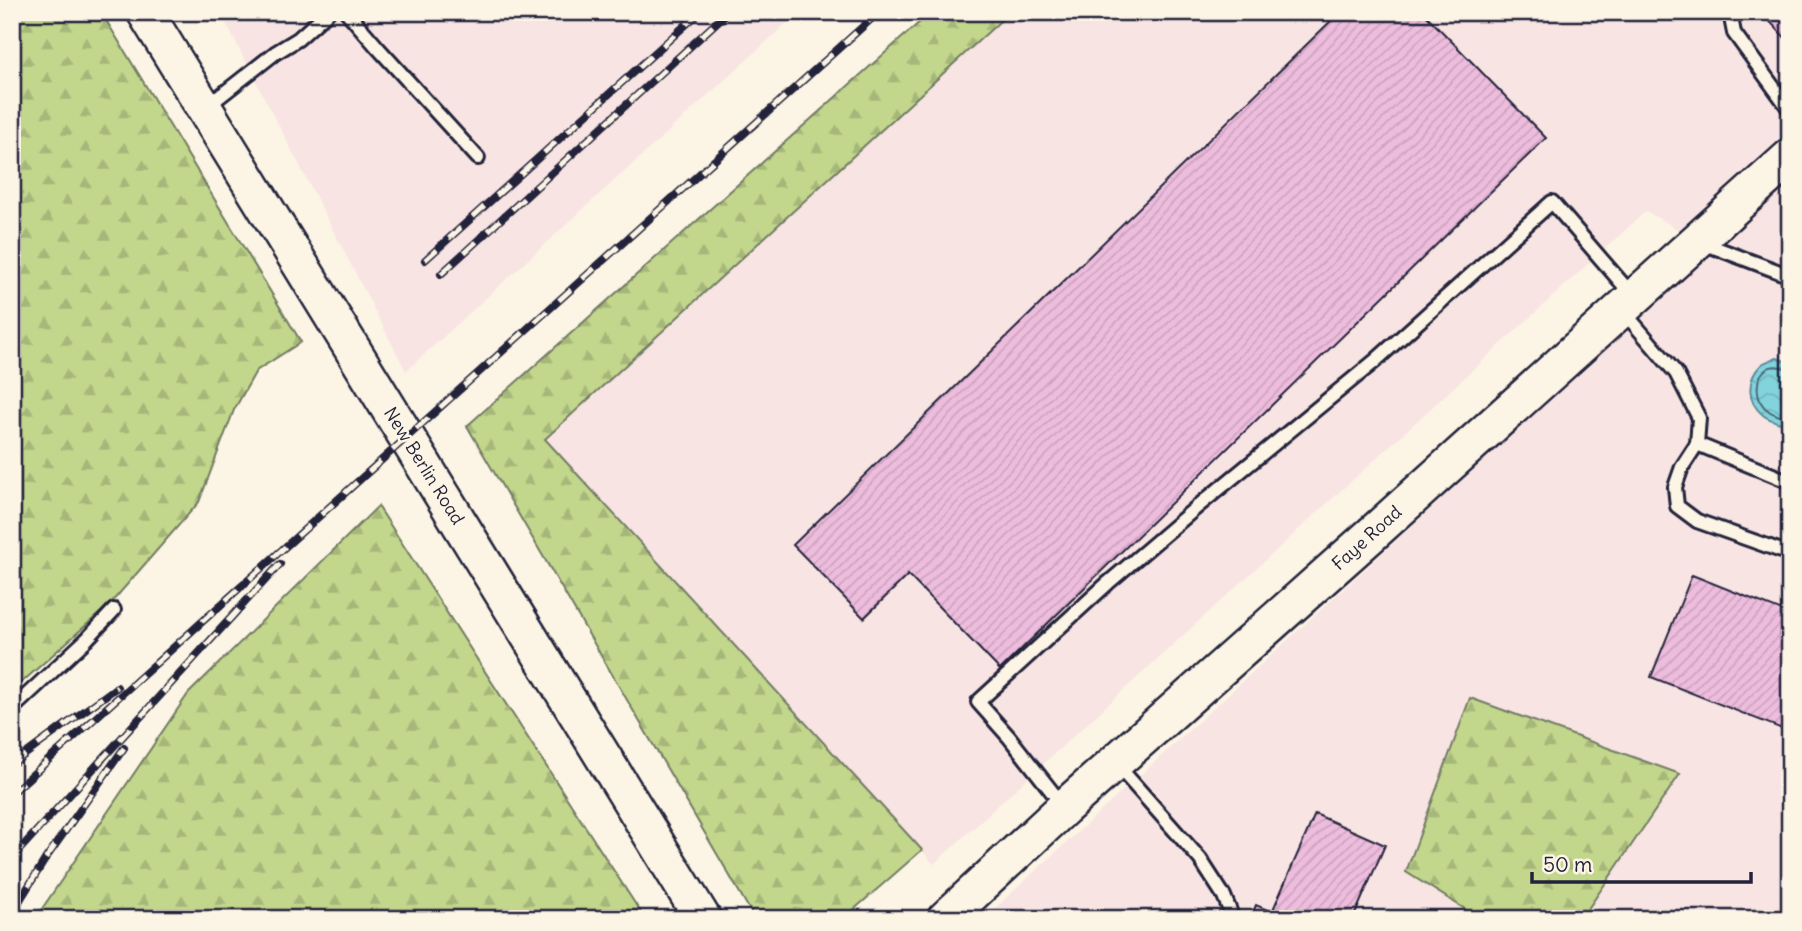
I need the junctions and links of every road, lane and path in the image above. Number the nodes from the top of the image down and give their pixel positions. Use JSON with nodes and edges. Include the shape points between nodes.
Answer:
{"nodes":[{"id":1,"x":145,"y":12,"type":"edge"},
{"id":2,"x":328,"y":12,"type":"edge"},
{"id":3,"x":347,"y":12,"type":"edge"},
{"id":4,"x":1734,"y":12,"type":"edge"},
{"id":5,"x":204,"y":109,"type":"junction"},
{"id":6,"x":1790,"y":110,"type":"edge"},
{"id":7,"x":1790,"y":157,"type":"edge"},
{"id":8,"x":478,"y":158,"type":"dead end"},
{"id":9,"x":1696,"y":241,"type":"junction"},
{"id":10,"x":1790,"y":276,"type":"edge"},
{"id":11,"x":1628,"y":303,"type":"junction"},
{"id":12,"x":1697,"y":444,"type":"junction"},
{"id":13,"x":1790,"y":482,"type":"edge"},
{"id":14,"x":1790,"y":554,"type":"edge"},
{"id":15,"x":114,"y":610,"type":"dead end"},
{"id":16,"x":12,"y":709,"type":"edge"},
{"id":17,"x":1115,"y":762,"type":"junction"},
{"id":18,"x":1065,"y":807,"type":"junction"},
{"id":19,"x":703,"y":919,"type":"edge"},
{"id":20,"x":945,"y":919,"type":"edge"},
{"id":21,"x":1227,"y":919,"type":"edge"}],
"edges":[{"from":1,"to":5,"type":"street","name":"New Berlin Road"},
{"from":2,"to":5,"type":"lane"},
{"from":3,"to":8,"type":"lane"},
{"from":4,"to":6,"type":"lane","via":[[1734,33]]},
{"from":5,"to":19,"type":"street","name":"New Berlin Road"},
{"from":7,"to":9,"type":"street","name":"Faye Road"},
{"from":9,"to":10,"type":"lane"},
{"from":9,"to":11,"type":"street","name":"Faye Road"},
{"from":11,"to":12,"type":"lane","via":[[1676,373],[1699,418]]},
{"from":11,"to":17,"type":"street","name":"Faye Road"},
{"from":11,"to":18,"type":"lane","via":[[1552,202],[1375,361],[1108,583],[978,702]]},
{"from":12,"to":13,"type":"lane"},
{"from":12,"to":14,"type":"lane","via":[[1675,487],[1677,506],[1697,522]]},
{"from":15,"to":16,"type":"lane"},
{"from":17,"to":18,"type":"street","name":"Faye Road"},
{"from":17,"to":21,"type":"lane","via":[[1200,859],[1224,896],[1230,911]]},
{"from":18,"to":20,"type":"street","name":"Faye Road"}]}
